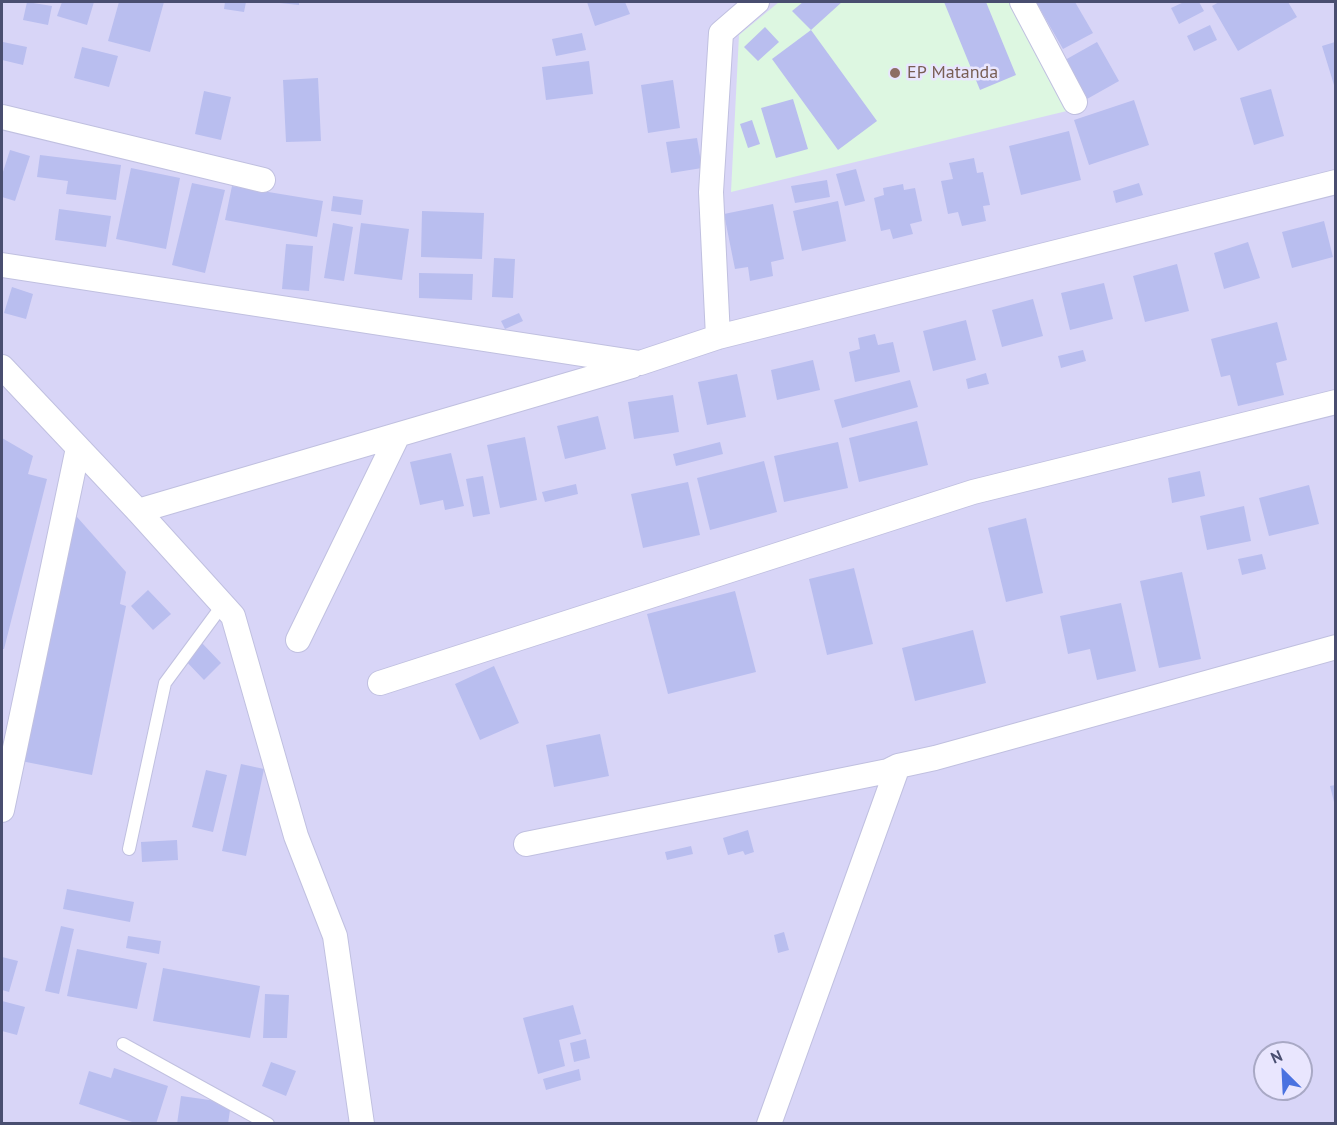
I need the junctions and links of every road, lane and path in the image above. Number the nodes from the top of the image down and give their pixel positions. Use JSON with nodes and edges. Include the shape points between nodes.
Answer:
{"nodes":[{"id":1,"x":757,"y":2,"type":"edge"},
{"id":2,"x":1022,"y":2,"type":"edge"},
{"id":3,"x":1075,"y":102,"type":"dead end"},
{"id":4,"x":2,"y":117,"type":"edge"},
{"id":5,"x":263,"y":180,"type":"dead end"},
{"id":6,"x":1335,"y":182,"type":"edge"},
{"id":7,"x":2,"y":265,"type":"edge"},
{"id":8,"x":718,"y":337,"type":"junction"},
{"id":9,"x":640,"y":363,"type":"junction"},
{"id":10,"x":2,"y":367,"type":"edge"},
{"id":11,"x":1335,"y":402,"type":"edge"},
{"id":12,"x":398,"y":435,"type":"junction"},
{"id":13,"x":78,"y":448,"type":"junction"},
{"id":14,"x":138,"y":512,"type":"junction"},
{"id":15,"x":224,"y":603,"type":"junction"},
{"id":16,"x":298,"y":640,"type":"dead end"},
{"id":17,"x":1335,"y":647,"type":"edge"},
{"id":18,"x":380,"y":683,"type":"dead end"},
{"id":19,"x":898,"y":766,"type":"junction"},
{"id":20,"x":2,"y":810,"type":"edge"},
{"id":21,"x":526,"y":844,"type":"dead end"},
{"id":22,"x":129,"y":849,"type":"dead end"},
{"id":23,"x":123,"y":1044,"type":"dead end"},
{"id":24,"x":362,"y":1123,"type":"edge"},
{"id":25,"x":268,"y":1124,"type":"edge"},
{"id":26,"x":354,"y":1124,"type":"edge"},
{"id":27,"x":769,"y":1124,"type":"edge"}],
"edges":[{"from":1,"to":8,"type":"street","via":[[721,33],[711,192]]},
{"from":2,"to":3,"type":"street"},
{"from":4,"to":5,"type":"street"},
{"from":6,"to":8,"type":"street"},
{"from":7,"to":9,"type":"street"},
{"from":8,"to":9,"type":"street"},
{"from":9,"to":12,"type":"street"},
{"from":10,"to":13,"type":"street"},
{"from":11,"to":18,"type":"street","via":[[973,492]]},
{"from":12,"to":14,"type":"street"},
{"from":12,"to":16,"type":"street"},
{"from":13,"to":14,"type":"street"},
{"from":13,"to":20,"type":"street"},
{"from":14,"to":15,"type":"street"},
{"from":15,"to":22,"type":"lane","via":[[165,683]]},
{"from":15,"to":24,"type":"street","via":[[233,616],[296,836],[335,936]]},
{"from":17,"to":19,"type":"street"},
{"from":19,"to":21,"type":"street"},
{"from":19,"to":27,"type":"street"},
{"from":23,"to":25,"type":"lane"},
{"from":24,"to":26,"type":"lane"}]}
